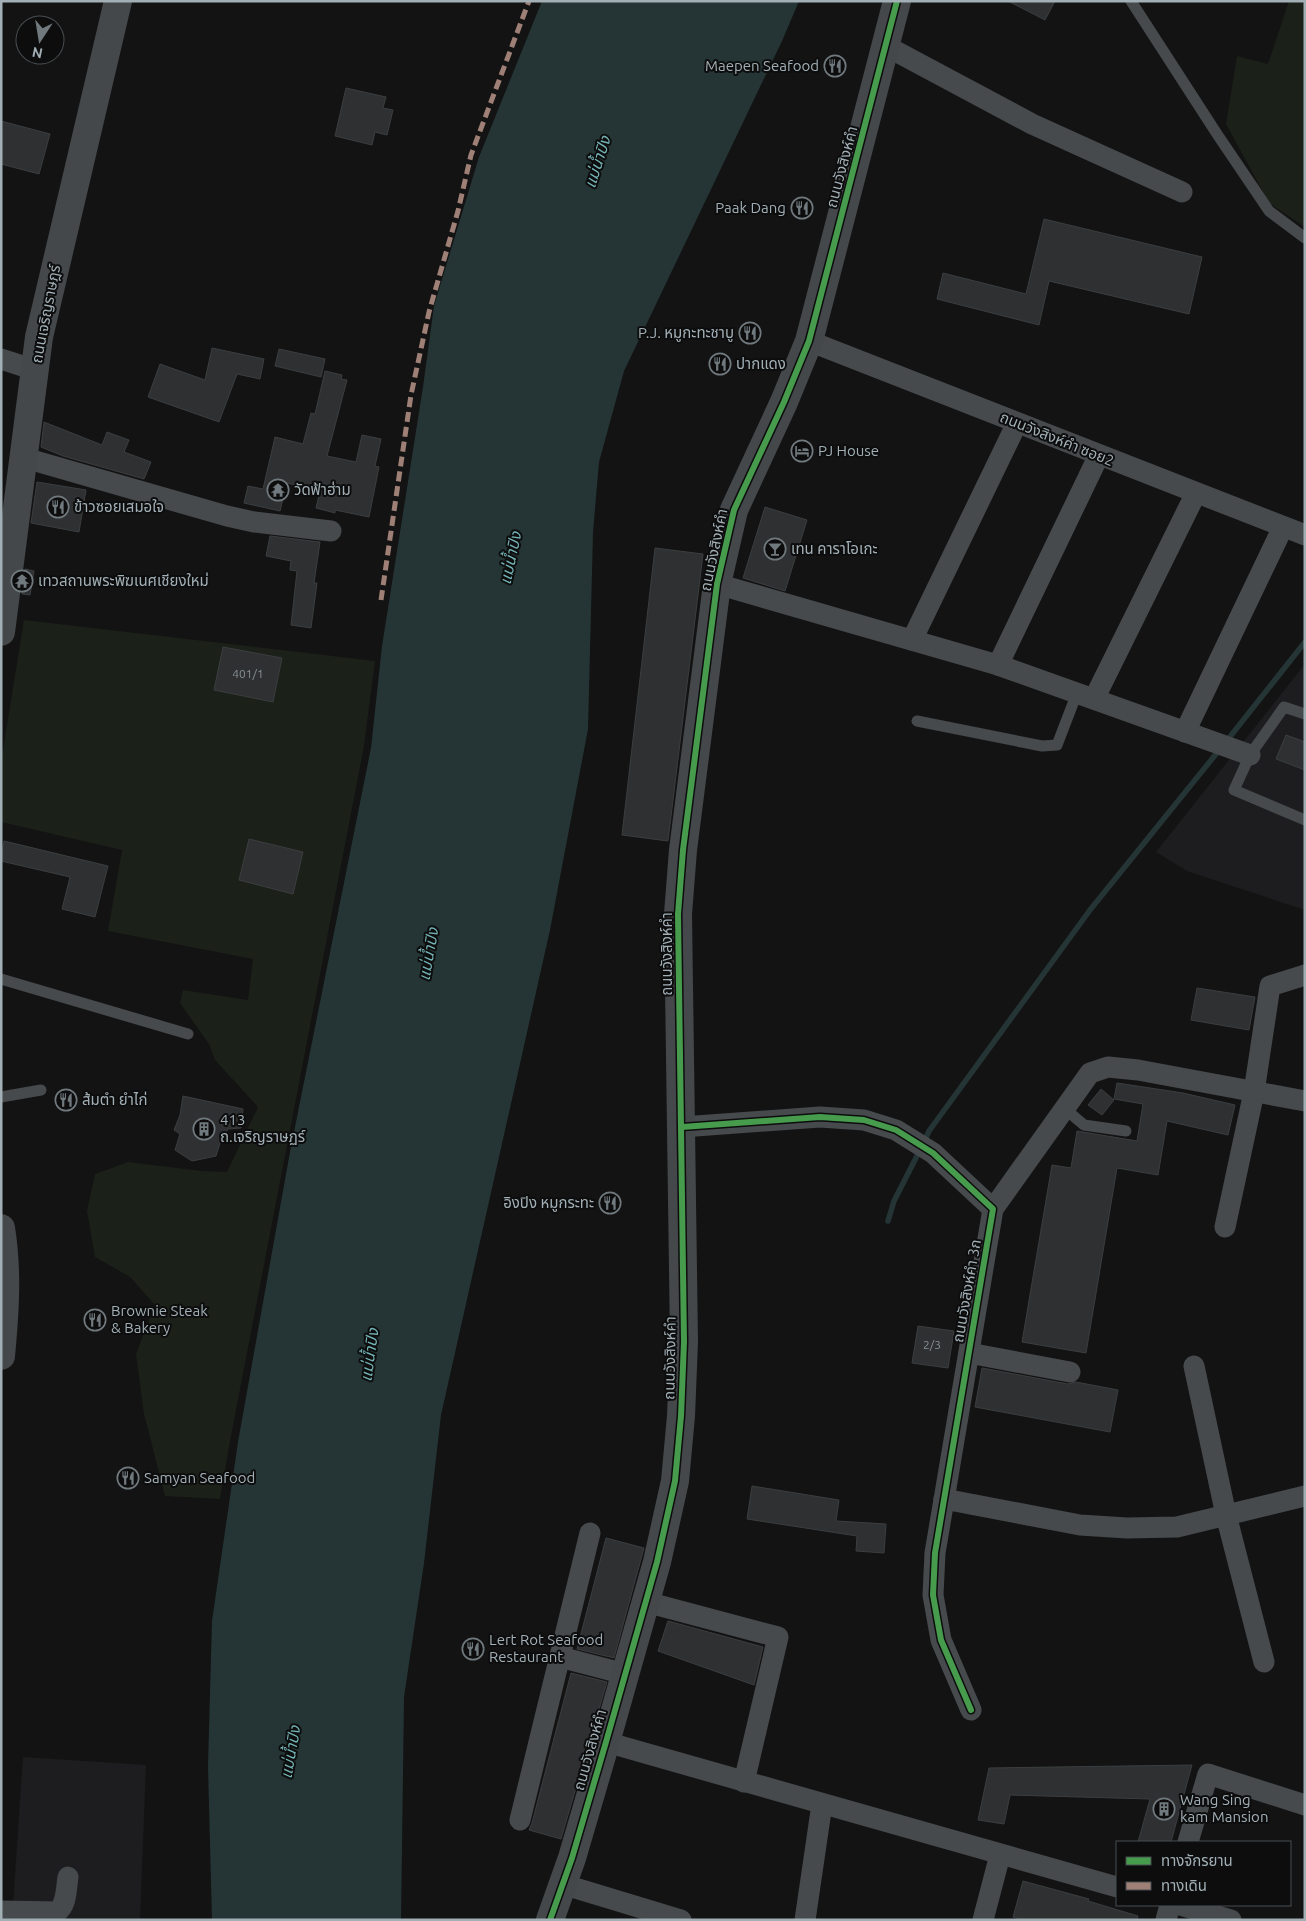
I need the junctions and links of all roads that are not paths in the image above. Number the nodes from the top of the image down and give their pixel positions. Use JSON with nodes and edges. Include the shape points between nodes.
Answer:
{"nodes":[{"id":1,"x":118,"y":1,"type":"edge"},
{"id":2,"x":898,"y":1,"type":"edge"},
{"id":3,"x":1131,"y":1,"type":"edge"},
{"id":4,"x":886,"y":46,"type":"junction"},
{"id":5,"x":1182,"y":192,"type":"dead end"},
{"id":6,"x":1305,"y":238,"type":"edge"},
{"id":7,"x":809,"y":341,"type":"junction"},
{"id":8,"x":1,"y":359,"type":"edge"},
{"id":9,"x":35,"y":370,"type":"junction"},
{"id":10,"x":1017,"y":423,"type":"junction"},
{"id":11,"x":1099,"y":456,"type":"junction"},
{"id":12,"x":25,"y":458,"type":"junction"},
{"id":13,"x":1196,"y":493,"type":"junction"},
{"id":14,"x":1283,"y":527,"type":"junction"},
{"id":15,"x":8,"y":528,"type":"edge"},
{"id":16,"x":331,"y":531,"type":"dead end"},
{"id":17,"x":1305,"y":535,"type":"edge"},
{"id":18,"x":718,"y":584,"type":"junction"},
{"id":19,"x":2,"y":627,"type":"edge"},
{"id":20,"x":1,"y":632,"type":"edge"},
{"id":21,"x":912,"y":640,"type":"junction"},
{"id":22,"x":998,"y":665,"type":"junction"},
{"id":23,"x":1085,"y":696,"type":"junction"},
{"id":24,"x":1305,"y":714,"type":"edge"},
{"id":25,"x":917,"y":721,"type":"dead end"},
{"id":26,"x":1185,"y":732,"type":"junction"},
{"id":27,"x":1250,"y":755,"type":"junction"},
{"id":28,"x":1305,"y":820,"type":"edge"},
{"id":29,"x":1305,"y":975,"type":"edge"},
{"id":30,"x":1,"y":979,"type":"edge"},
{"id":31,"x":188,"y":1034,"type":"dead end"},
{"id":32,"x":41,"y":1090,"type":"dead end"},
{"id":33,"x":1254,"y":1092,"type":"junction"},
{"id":34,"x":1,"y":1097,"type":"edge"},
{"id":35,"x":1305,"y":1101,"type":"edge"},
{"id":36,"x":1064,"y":1108,"type":"junction"},
{"id":37,"x":682,"y":1128,"type":"junction"},
{"id":38,"x":1126,"y":1131,"type":"dead end"},
{"id":39,"x":993,"y":1209,"type":"junction"},
{"id":40,"x":1225,"y":1227,"type":"dead end"},
{"id":41,"x":1,"y":1228,"type":"edge"},
{"id":42,"x":3,"y":1257,"type":"edge"},
{"id":43,"x":969,"y":1353,"type":"junction"},
{"id":44,"x":1,"y":1356,"type":"edge"},
{"id":45,"x":1194,"y":1366,"type":"dead end"},
{"id":46,"x":1070,"y":1372,"type":"dead end"},
{"id":47,"x":1305,"y":1496,"type":"edge"},
{"id":48,"x":944,"y":1499,"type":"junction"},
{"id":49,"x":1226,"y":1515,"type":"junction"},
{"id":50,"x":590,"y":1532,"type":"dead end"},
{"id":51,"x":646,"y":1602,"type":"junction"},
{"id":52,"x":560,"y":1657,"type":"junction"},
{"id":53,"x":1264,"y":1662,"type":"dead end"},
{"id":54,"x":625,"y":1674,"type":"junction"},
{"id":55,"x":971,"y":1710,"type":"dead end"},
{"id":56,"x":606,"y":1742,"type":"junction"},
{"id":57,"x":744,"y":1782,"type":"junction"},
{"id":58,"x":822,"y":1804,"type":"junction"},
{"id":59,"x":1305,"y":1805,"type":"edge"},
{"id":60,"x":520,"y":1820,"type":"dead end"},
{"id":61,"x":1188,"y":1841,"type":"edge"},
{"id":62,"x":1000,"y":1855,"type":"junction"},
{"id":63,"x":68,"y":1877,"type":"dead end"},
{"id":64,"x":562,"y":1884,"type":"junction"},
{"id":65,"x":1116,"y":1887,"type":"edge"},
{"id":66,"x":1170,"y":1906,"type":"edge"},
{"id":67,"x":1183,"y":1906,"type":"edge"},
{"id":68,"x":1,"y":1911,"type":"edge"},
{"id":69,"x":550,"y":1920,"type":"edge"},
{"id":70,"x":680,"y":1920,"type":"edge"},
{"id":71,"x":805,"y":1920,"type":"edge"},
{"id":72,"x":983,"y":1920,"type":"edge"},
{"id":73,"x":1166,"y":1920,"type":"edge"},
{"id":74,"x":1231,"y":1920,"type":"edge"}],
"edges":[{"from":1,"to":9,"type":"street","name":"ถนนเจริญราษฎร์","via":[[49,290]]},
{"from":2,"to":4,"type":"street","name":"ถนนวังสิงห์คำ"},
{"from":3,"to":6,"type":"lane","via":[[1269,211]]},
{"from":4,"to":5,"type":"street","via":[[1032,124]]},
{"from":4,"to":7,"type":"street","name":"ถนนวังสิงห์คำ"},
{"from":7,"to":10,"type":"street","name":"ถนนวังสิงห์คำ ซอย2"},
{"from":7,"to":18,"type":"street","name":"ถนนวังสิงห์คำ","via":[[734,510]]},
{"from":8,"to":9,"type":"street"},
{"from":9,"to":12,"type":"street","name":"ถนนเจริญราษฎร์"},
{"from":10,"to":11,"type":"street","name":"ถนนวังสิงห์คำ ซอย2"},
{"from":10,"to":21,"type":"street"},
{"from":11,"to":13,"type":"street","name":"ถนนวังสิงห์คำ ซอย2"},
{"from":11,"to":22,"type":"street"},
{"from":12,"to":15,"type":"street","name":"ถนนเจริญราษฎร์"},
{"from":12,"to":16,"type":"street","via":[[227,516]]},
{"from":13,"to":14,"type":"street","name":"ถนนวังสิงห์คำ ซอย2"},
{"from":13,"to":23,"type":"street"},
{"from":14,"to":17,"type":"street","name":"ถนนวังสิงห์คำ ซอย2"},
{"from":14,"to":26,"type":"street"},
{"from":15,"to":19,"type":"street","name":"ถนนเจริญราษฎร์"},
{"from":18,"to":21,"type":"street"},
{"from":18,"to":37,"type":"street","name":"ถนนวังสิงห์คำ","via":[[683,850],[678,914]]},
{"from":19,"to":20,"type":"street","name":"ถนนเจริญราษฎร์"},
{"from":21,"to":22,"type":"street"},
{"from":22,"to":23,"type":"street"},
{"from":23,"to":25,"type":"lane","via":[[1057,745],[1042,746]]},
{"from":23,"to":26,"type":"street"},
{"from":24,"to":27,"type":"lane","via":[[1284,707]]},
{"from":26,"to":27,"type":"street"},
{"from":27,"to":28,"type":"lane","via":[[1234,790]]},
{"from":29,"to":33,"type":"street","via":[[1270,986]]},
{"from":30,"to":31,"type":"lane"},
{"from":32,"to":34,"type":"lane"},
{"from":33,"to":35,"type":"street"},
{"from":33,"to":36,"type":"street","via":[[1108,1067],[1090,1073]]},
{"from":33,"to":40,"type":"street"},
{"from":36,"to":38,"type":"lane","via":[[1084,1125]]},
{"from":36,"to":39,"type":"street"},
{"from":37,"to":39,"type":"street","via":[[820,1116],[864,1120],[896,1130],[933,1153]]},
{"from":37,"to":51,"type":"street","name":"ถนนวังสิงห์คำ","via":[[684,1342],[681,1416],[675,1481]]},
{"from":39,"to":43,"type":"street","name":"ถนนวังสิงห์คำ 3ก"},
{"from":41,"to":42,"type":"street"},
{"from":42,"to":44,"type":"street","via":[[6,1304]]},
{"from":43,"to":46,"type":"street"},
{"from":43,"to":48,"type":"street","name":"ถนนวังสิงห์คำ 3ก"},
{"from":45,"to":49,"type":"street"},
{"from":47,"to":49,"type":"street"},
{"from":48,"to":49,"type":"street","via":[[1090,1526],[1177,1527]]},
{"from":48,"to":55,"type":"street","name":"ถนนวังสิงห์คำ 3ก","via":[[934,1553],[933,1595],[941,1640]]},
{"from":49,"to":53,"type":"street"},
{"from":50,"to":52,"type":"street"},
{"from":51,"to":54,"type":"street","name":"ถนนวังสิงห์คำ"},
{"from":51,"to":57,"type":"street","via":[[778,1637]]},
{"from":52,"to":54,"type":"street"},
{"from":52,"to":60,"type":"street"},
{"from":54,"to":56,"type":"street","name":"ถนนวังสิงห์คำ"},
{"from":56,"to":57,"type":"street"},
{"from":56,"to":64,"type":"street","name":"ถนนวังสิงห์คำ"},
{"from":57,"to":58,"type":"street"},
{"from":58,"to":62,"type":"street"},
{"from":58,"to":71,"type":"street"},
{"from":59,"to":61,"type":"street","via":[[1208,1774]]},
{"from":62,"to":65,"type":"street"},
{"from":62,"to":72,"type":"street"},
{"from":63,"to":68,"type":"street","via":[[64,1903],[57,1912]]},
{"from":64,"to":69,"type":"street","name":"ถนนวังสิงห์คำ"},
{"from":64,"to":70,"type":"street"},
{"from":66,"to":73,"type":"street"},
{"from":67,"to":74,"type":"street"}]}
